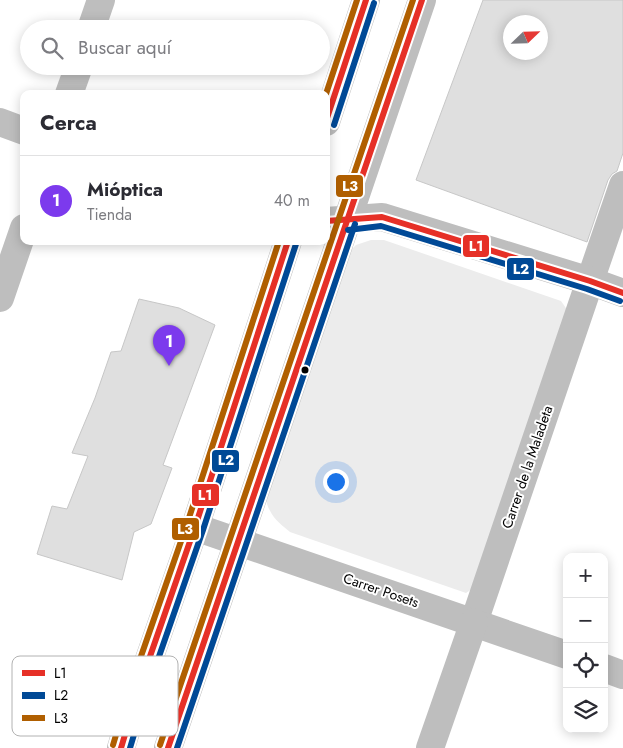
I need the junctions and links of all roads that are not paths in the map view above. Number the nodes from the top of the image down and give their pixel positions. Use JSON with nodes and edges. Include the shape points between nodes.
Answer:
{"nodes":[{"id":1,"x":101,"y":0,"type":"edge"},
{"id":2,"x":366,"y":0,"type":"edge"},
{"id":3,"x":422,"y":0,"type":"edge"},
{"id":4,"x":94,"y":20,"type":"edge"},
{"id":5,"x":75,"y":75,"type":"edge"},
{"id":6,"x":70,"y":90,"type":"edge"},
{"id":7,"x":330,"y":110,"type":"edge"},
{"id":8,"x":0,"y":122,"type":"edge"},
{"id":9,"x":20,"y":130,"type":"edge"},
{"id":10,"x":623,"y":186,"type":"edge"},
{"id":11,"x":337,"y":221,"type":"edge"},
{"id":12,"x":20,"y":240,"type":"edge"},
{"id":13,"x":330,"y":244,"type":"edge"},
{"id":14,"x":287,"y":245,"type":"edge"},
{"id":15,"x":330,"y":245,"type":"edge"},
{"id":16,"x":590,"y":281,"type":"junction"},
{"id":17,"x":623,"y":293,"type":"edge"},
{"id":18,"x":0,"y":298,"type":"edge"},
{"id":19,"x":195,"y":527,"type":"junction"},
{"id":20,"x":238,"y":542,"type":"junction"},
{"id":21,"x":474,"y":622,"type":"junction"},
{"id":22,"x":563,"y":654,"type":"edge"},
{"id":23,"x":150,"y":656,"type":"edge"},
{"id":24,"x":608,"y":669,"type":"edge"},
{"id":25,"x":623,"y":675,"type":"edge"},
{"id":26,"x":178,"y":719,"type":"edge"},
{"id":27,"x":125,"y":736,"type":"edge"},
{"id":28,"x":172,"y":736,"type":"edge"},
{"id":29,"x":121,"y":748,"type":"edge"},
{"id":30,"x":168,"y":748,"type":"edge"},
{"id":31,"x":430,"y":748,"type":"edge"}],
"edges":[{"from":1,"to":4,"type":"street"},
{"from":2,"to":7,"type":"street"},
{"from":3,"to":11,"type":"street"},
{"from":5,"to":6,"type":"street"},
{"from":8,"to":9,"type":"street"},
{"from":10,"to":16,"type":"street","name":"Carrer de la Maladeta"},
{"from":11,"to":13,"type":"street"},
{"from":11,"to":16,"type":"street","via":[[382,217]]},
{"from":12,"to":18,"type":"street"},
{"from":14,"to":19,"type":"street"},
{"from":15,"to":20,"type":"street"},
{"from":16,"to":17,"type":"street"},
{"from":16,"to":21,"type":"street","name":"Carrer de la Maladeta"},
{"from":19,"to":20,"type":"street","name":"Carrer Posets"},
{"from":19,"to":23,"type":"street"},
{"from":20,"to":21,"type":"street","name":"Carrer Posets"},
{"from":20,"to":26,"type":"street"},
{"from":21,"to":22,"type":"street","name":"Carrer Posets"},
{"from":21,"to":31,"type":"street","name":"Carrer de la Maladeta"},
{"from":24,"to":25,"type":"street"},
{"from":27,"to":29,"type":"street"},
{"from":28,"to":30,"type":"street"}]}
